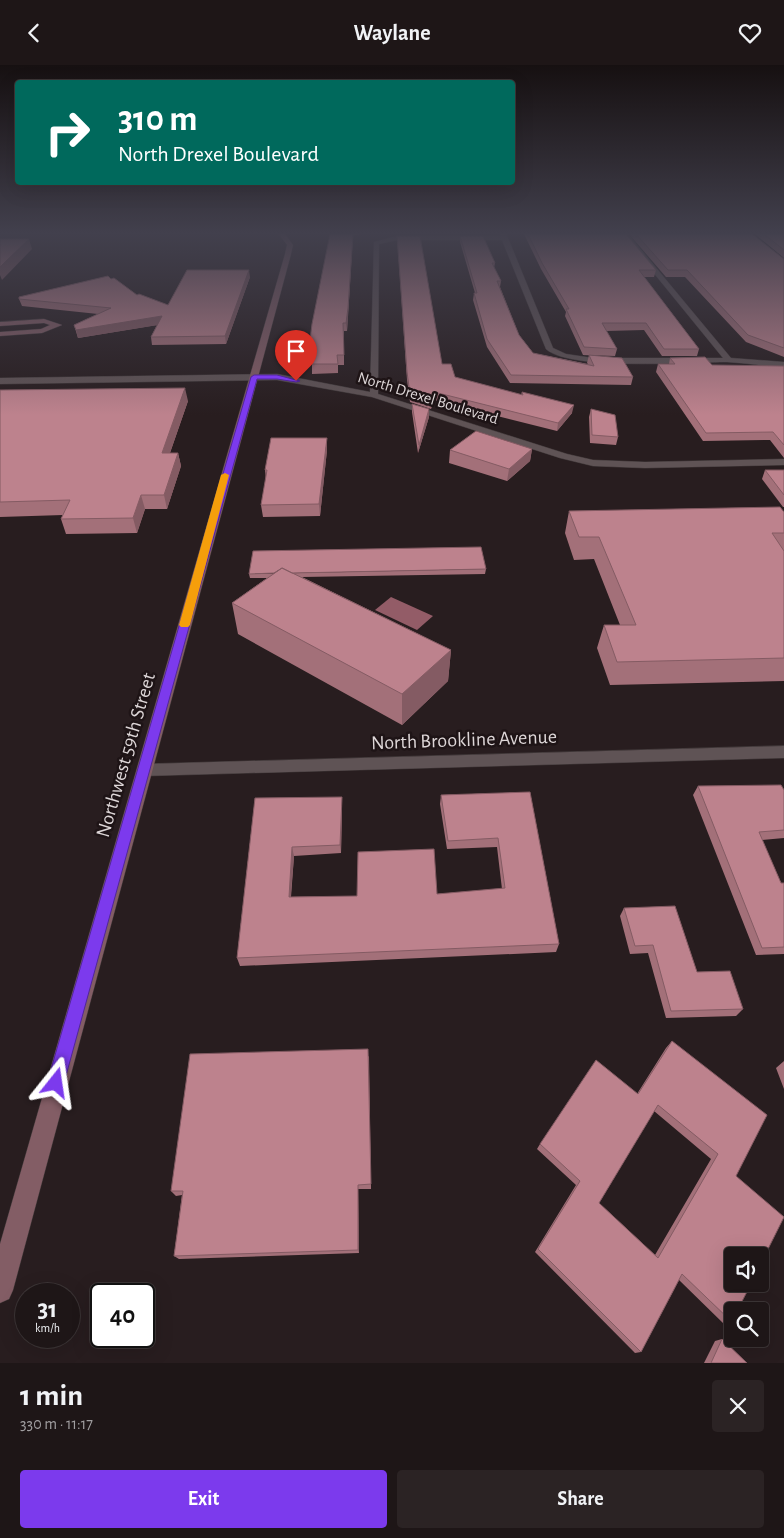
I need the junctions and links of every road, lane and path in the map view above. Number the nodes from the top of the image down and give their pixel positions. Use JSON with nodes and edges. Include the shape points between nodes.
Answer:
{"nodes":[{"id":1,"x":276,"y":295,"type":"edge"},
{"id":2,"x":375,"y":295,"type":"edge"},
{"id":3,"x":528,"y":295,"type":"edge"},
{"id":4,"x":675,"y":295,"type":"edge"},
{"id":5,"x":0,"y":324,"type":"edge"},
{"id":6,"x":0,"y":334,"type":"edge"},
{"id":7,"x":729,"y":361,"type":"junction"},
{"id":8,"x":784,"y":365,"type":"edge"},
{"id":9,"x":254,"y":377,"type":"junction"},
{"id":10,"x":0,"y":381,"type":"edge"},
{"id":11,"x":374,"y":395,"type":"junction"},
{"id":12,"x":784,"y":463,"type":"edge"},
{"id":13,"x":784,"y":752,"type":"edge"},
{"id":14,"x":145,"y":770,"type":"junction"},
{"id":15,"x":0,"y":1290,"type":"edge"}],
"edges":[{"from":1,"to":9,"type":"street","name":"Northwest 59th Street"},
{"from":2,"to":11,"type":"street"},
{"from":3,"to":7,"type":"street","via":[[550,349],[564,356],[593,360]]},
{"from":4,"to":7,"type":"street"},
{"from":5,"to":6,"type":"street","via":[[44,321],[58,325],[42,331]]},
{"from":7,"to":8,"type":"street"},
{"from":9,"to":10,"type":"street","name":"North Drexel Boulevard"},
{"from":9,"to":11,"type":"street","name":"North Drexel Boulevard","via":[[277,377]]},
{"from":9,"to":14,"type":"street","name":"Northwest 59th Street"},
{"from":11,"to":12,"type":"street","name":"North Drexel Boulevard","via":[[593,463]]},
{"from":13,"to":14,"type":"street","name":"North Brookline Avenue"},
{"from":14,"to":15,"type":"street","name":"Northwest 59th Street"}]}
